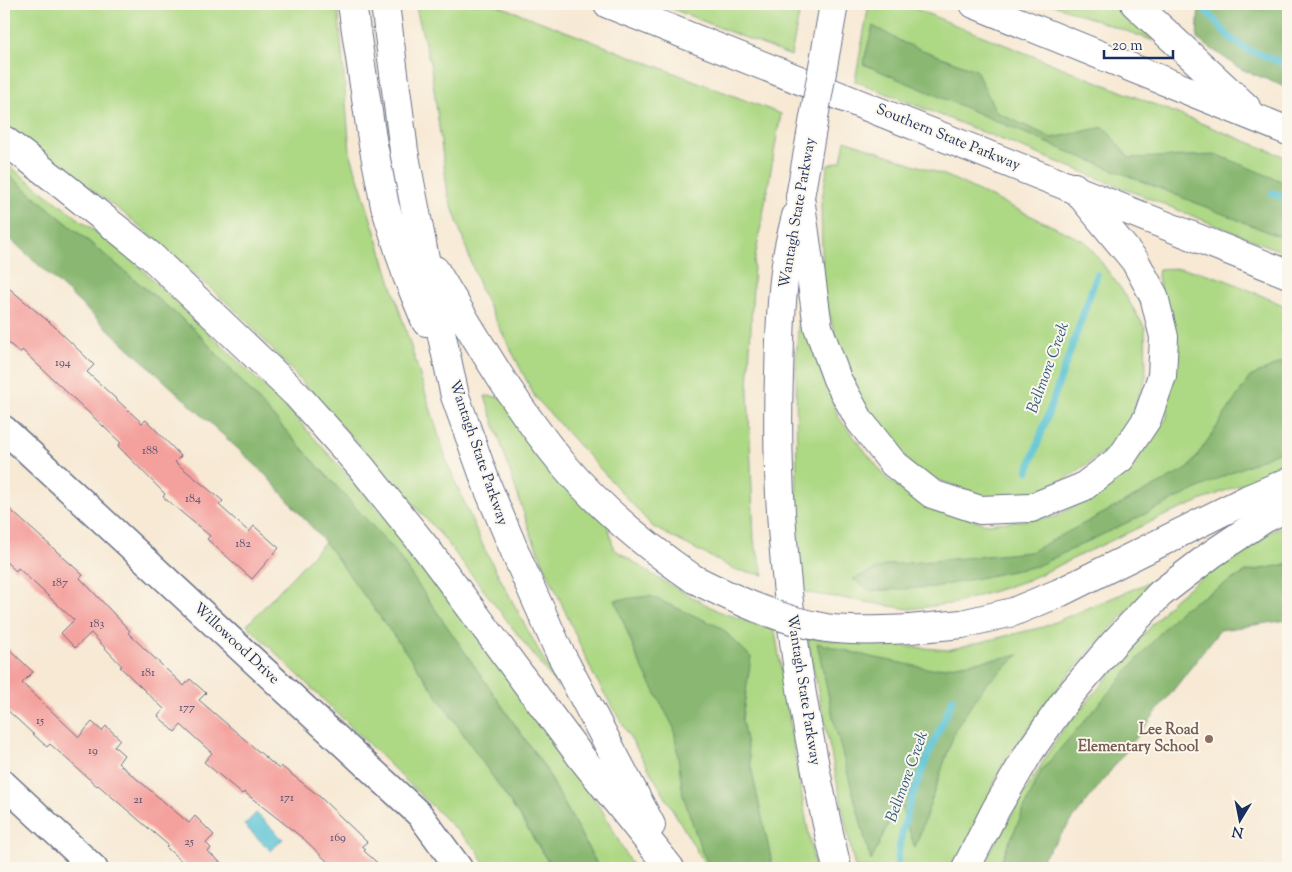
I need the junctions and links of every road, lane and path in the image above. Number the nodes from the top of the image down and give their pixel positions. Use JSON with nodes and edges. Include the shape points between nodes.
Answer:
{"nodes":[{"id":1,"x":608,"y":4,"type":"edge"},
{"id":2,"x":834,"y":4,"type":"edge"},
{"id":3,"x":974,"y":4,"type":"edge"},
{"id":4,"x":1136,"y":4,"type":"edge"},
{"id":5,"x":352,"y":5,"type":"edge"},
{"id":6,"x":385,"y":7,"type":"edge"},
{"id":7,"x":1260,"y":119,"type":"junction"},
{"id":8,"x":1288,"y":131,"type":"edge"},
{"id":9,"x":4,"y":140,"type":"edge"},
{"id":10,"x":1074,"y":187,"type":"junction"},
{"id":11,"x":800,"y":197,"type":"junction"},
{"id":12,"x":423,"y":249,"type":"junction"},
{"id":13,"x":1288,"y":274,"type":"edge"},
{"id":14,"x":455,"y":396,"type":"junction"},
{"id":15,"x":4,"y":429,"type":"edge"},
{"id":16,"x":1288,"y":482,"type":"edge"},
{"id":17,"x":1288,"y":507,"type":"edge"},
{"id":18,"x":4,"y":784,"type":"edge"},
{"id":19,"x":94,"y":868,"type":"edge"},
{"id":20,"x":459,"y":868,"type":"edge"},
{"id":21,"x":672,"y":868,"type":"edge"},
{"id":22,"x":838,"y":868,"type":"edge"},
{"id":23,"x":966,"y":868,"type":"edge"}],
"edges":[{"from":1,"to":10,"type":"highway","name":"Southern State Parkway"},
{"from":2,"to":11,"type":"highway","name":"Wantagh State Parkway","bridge":true},
{"from":3,"to":7,"type":"highway"},
{"from":4,"to":7,"type":"highway"},
{"from":5,"to":14,"type":"highway","via":[[385,206],[407,276]]},
{"from":6,"to":12,"type":"highway","name":"Wantagh State Parkway","via":[[404,151]]},
{"from":7,"to":8,"type":"highway"},
{"from":9,"to":21,"type":"highway","via":[[151,256],[296,394],[361,467],[426,548],[581,757]]},
{"from":10,"to":11,"type":"highway","via":[[1135,261],[1154,296],[1164,337],[1162,376],[1147,420],[1121,458],[1083,487],[1031,508],[989,510],[932,494],[894,463],[860,421],[837,379],[818,326]]},
{"from":10,"to":13,"type":"highway","name":"Southern State Parkway"},
{"from":11,"to":22,"type":"highway","name":"Wantagh State Parkway","via":[[787,257],[782,304],[777,422],[780,503],[801,691],[820,797]]},
{"from":12,"to":14,"type":"highway","name":"Wantagh State Parkway"},
{"from":12,"to":16,"type":"highway","bridge":true,"via":[[534,426],[564,465],[609,512],[655,552],[694,579],[744,604],[784,617],[827,628],[870,631],[962,624],[1013,612]]},
{"from":14,"to":21,"type":"highway","name":"Wantagh State Parkway","via":[[496,506],[558,649]]},
{"from":15,"to":20,"type":"street","name":"Willowood Drive","via":[[420,815]]},
{"from":17,"to":23,"type":"highway","via":[[1212,554],[1160,594],[1114,642],[1068,697],[1030,751]]},
{"from":18,"to":19,"type":"street"}]}
